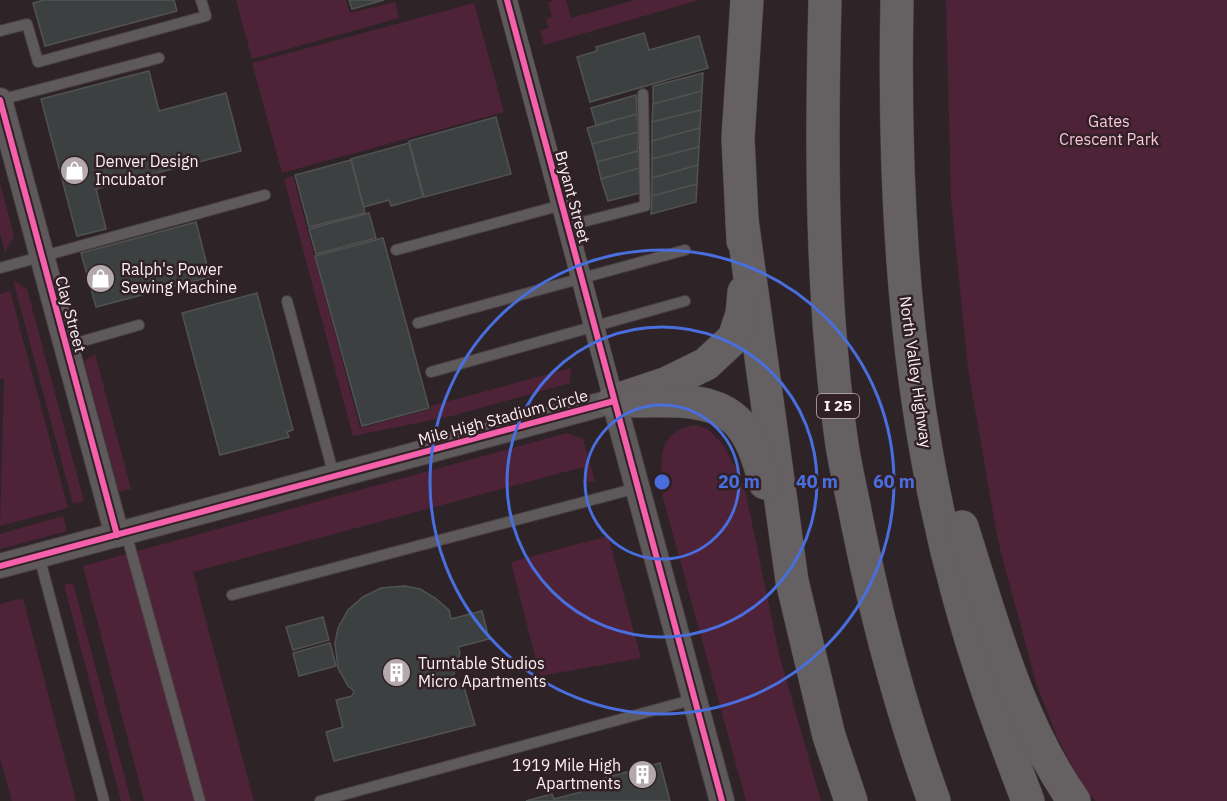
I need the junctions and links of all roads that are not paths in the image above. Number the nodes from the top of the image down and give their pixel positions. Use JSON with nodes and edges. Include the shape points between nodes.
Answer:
{"nodes":[{"id":1,"x":201,"y":0,"type":"edge"},
{"id":2,"x":507,"y":0,"type":"edge"},
{"id":3,"x":747,"y":0,"type":"edge"},
{"id":4,"x":825,"y":0,"type":"edge"},
{"id":5,"x":897,"y":0,"type":"edge"},
{"id":6,"x":0,"y":31,"type":"edge"},
{"id":7,"x":159,"y":58,"type":"dead end"},
{"id":8,"x":643,"y":94,"type":"dead end"},
{"id":9,"x":0,"y":100,"type":"edge"},
{"id":10,"x":265,"y":195,"type":"dead end"},
{"id":11,"x":562,"y":205,"type":"junction"},
{"id":12,"x":742,"y":220,"type":"junction"},
{"id":13,"x":567,"y":226,"type":"junction"},
{"id":14,"x":396,"y":250,"type":"dead end"},
{"id":15,"x":685,"y":250,"type":"dead end"},
{"id":16,"x":42,"y":257,"type":"junction"},
{"id":17,"x":0,"y":268,"type":"edge"},
{"id":18,"x":902,"y":268,"type":"junction"},
{"id":19,"x":581,"y":279,"type":"junction"},
{"id":20,"x":287,"y":301,"type":"dead end"},
{"id":21,"x":685,"y":301,"type":"dead end"},
{"id":22,"x":418,"y":323,"type":"dead end"},
{"id":23,"x":139,"y":326,"type":"dead end"},
{"id":24,"x":594,"y":327,"type":"junction"},
{"id":25,"x":66,"y":346,"type":"junction"},
{"id":26,"x":431,"y":372,"type":"dead end"},
{"id":27,"x":614,"y":401,"type":"junction"},
{"id":28,"x":333,"y":476,"type":"junction"},
{"id":29,"x":637,"y":488,"type":"junction"},
{"id":30,"x":121,"y":534,"type":"junction"},
{"id":31,"x":39,"y":556,"type":"junction"},
{"id":32,"x":0,"y":566,"type":"edge"},
{"id":33,"x":232,"y":595,"type":"dead end"},
{"id":34,"x":797,"y":605,"type":"junction"},
{"id":35,"x":695,"y":699,"type":"junction"},
{"id":36,"x":104,"y":801,"type":"edge"},
{"id":37,"x":200,"y":801,"type":"edge"},
{"id":38,"x":320,"y":801,"type":"edge"},
{"id":39,"x":722,"y":801,"type":"edge"},
{"id":40,"x":850,"y":801,"type":"edge"},
{"id":41,"x":934,"y":801,"type":"edge"},
{"id":42,"x":1028,"y":801,"type":"edge"},
{"id":43,"x":1074,"y":801,"type":"edge"}],
"edges":[{"from":1,"to":6,"type":"lane","via":[[206,16],[38,62],[27,24]]},
{"from":2,"to":11,"type":"street","name":"Bryant Street"},
{"from":3,"to":12,"type":"highway","via":[[738,138]]},
{"from":4,"to":41,"type":"highway","number":"I 25","via":[[822,168],[826,273],[843,446],[884,639]]},
{"from":5,"to":18,"type":"highway","name":"North Valley Highway","via":[[897,184]]},
{"from":7,"to":9,"type":"lane"},
{"from":8,"to":13,"type":"lane","via":[[645,206]]},
{"from":9,"to":16,"type":"street","name":"Clay Street"},
{"from":10,"to":16,"type":"lane"},
{"from":11,"to":13,"type":"street","name":"Bryant Street"},
{"from":11,"to":14,"type":"lane"},
{"from":12,"to":27,"type":"highway","via":[[746,277],[742,314],[734,338],[706,364],[665,384]]},
{"from":12,"to":34,"type":"highway"},
{"from":13,"to":19,"type":"street","name":"Bryant Street"},
{"from":15,"to":19,"type":"lane"},
{"from":16,"to":17,"type":"lane"},
{"from":16,"to":25,"type":"street","name":"Clay Street"},
{"from":18,"to":42,"type":"highway","name":"North Valley Highway","via":[[923,435],[944,537],[977,660]]},
{"from":18,"to":43,"type":"highway","via":[[925,391],[955,506],[990,615],[1020,700],[1054,771]]},
{"from":19,"to":22,"type":"lane"},
{"from":19,"to":24,"type":"street","name":"Bryant Street"},
{"from":20,"to":28,"type":"lane"},
{"from":21,"to":24,"type":"lane"},
{"from":23,"to":25,"type":"lane"},
{"from":24,"to":26,"type":"lane"},
{"from":24,"to":27,"type":"street","name":"Bryant Street"},
{"from":25,"to":30,"type":"street","name":"Clay Street"},
{"from":27,"to":28,"type":"street","name":"Mile High Stadium Circle"},
{"from":27,"to":29,"type":"street","name":"Mile High Stadium Circle"},
{"from":27,"to":34,"type":"highway","via":[[697,404],[733,417],[757,456]]},
{"from":28,"to":30,"type":"street","name":"Mile High Stadium Circle"},
{"from":29,"to":33,"type":"lane"},
{"from":29,"to":35,"type":"street","name":"Mile High Stadium Circle"},
{"from":30,"to":31,"type":"street","name":"Mile High Stadium Circle"},
{"from":30,"to":37,"type":"lane"},
{"from":31,"to":32,"type":"street","name":"Mile High Stadium Circle"},
{"from":31,"to":36,"type":"lane"},
{"from":34,"to":40,"type":"highway","via":[[829,736]]},
{"from":35,"to":38,"type":"lane"},
{"from":35,"to":39,"type":"street","name":"Mile High Stadium Circle"}]}
